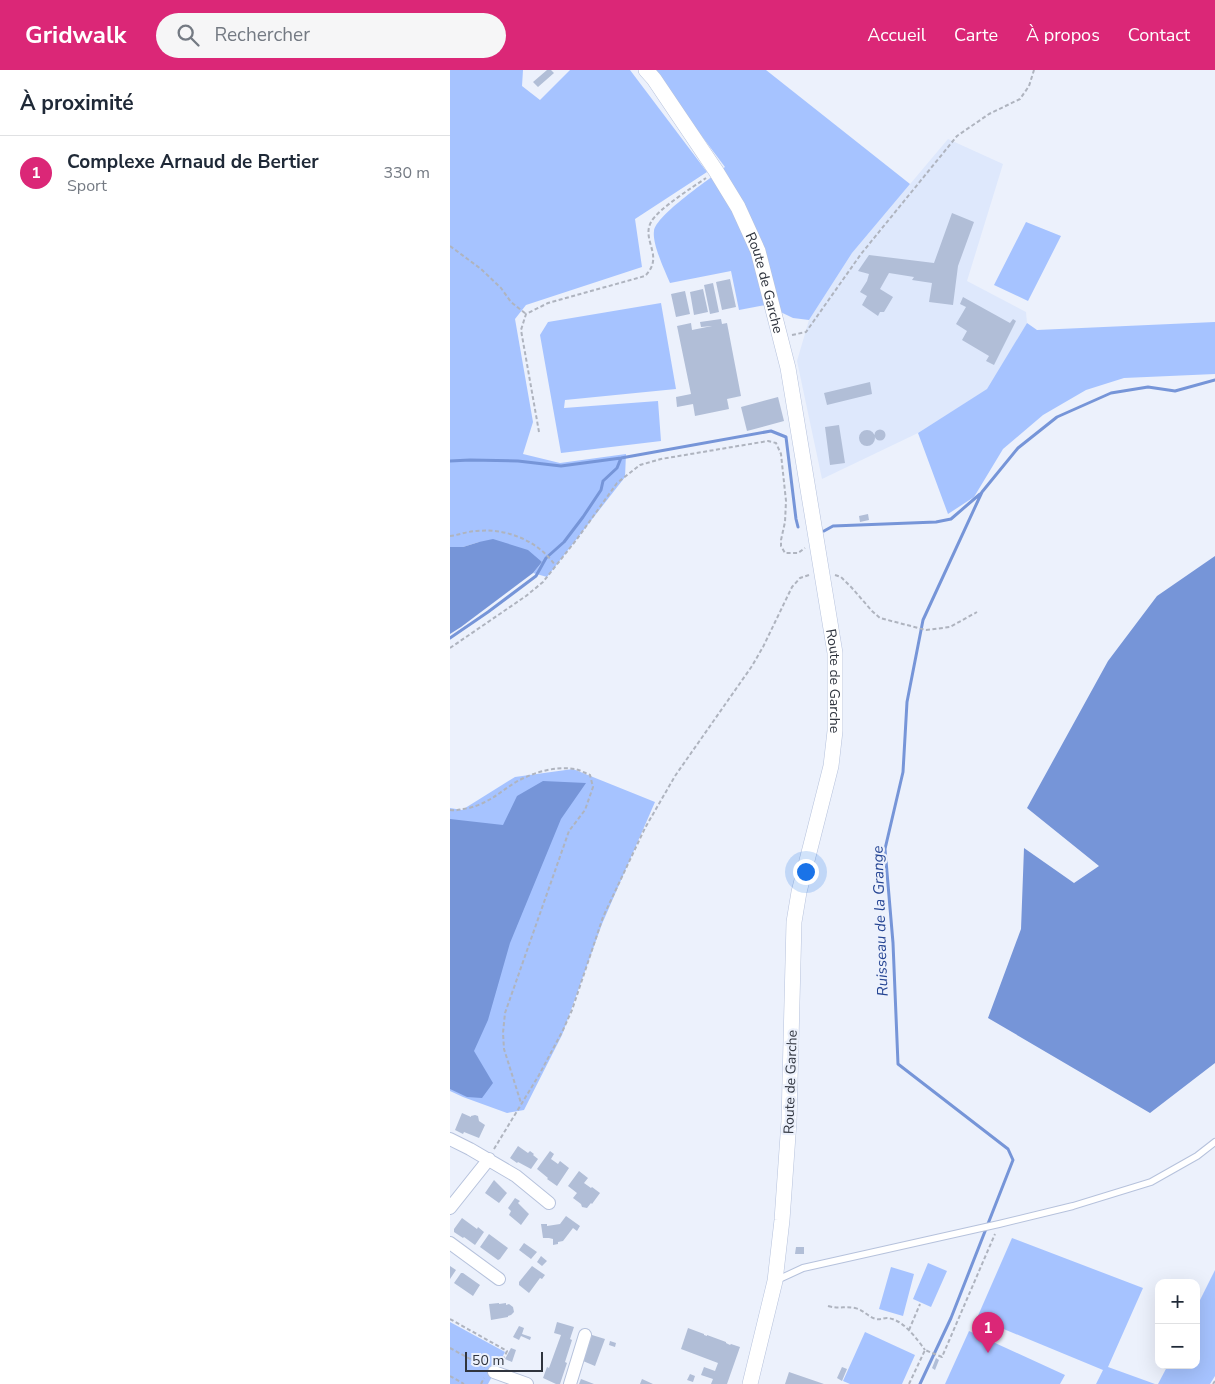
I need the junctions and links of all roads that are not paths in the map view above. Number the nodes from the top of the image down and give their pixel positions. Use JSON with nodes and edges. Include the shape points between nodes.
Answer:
{"nodes":[{"id":1,"x":646,"y":70,"type":"edge"},
{"id":2,"x":450,"y":1139,"type":"edge"},
{"id":3,"x":1215,"y":1142,"type":"edge"},
{"id":4,"x":489,"y":1159,"type":"junction"},
{"id":5,"x":549,"y":1203,"type":"dead end"},
{"id":6,"x":450,"y":1208,"type":"edge"},
{"id":7,"x":450,"y":1243,"type":"edge"},
{"id":8,"x":499,"y":1279,"type":"dead end"},
{"id":9,"x":776,"y":1281,"type":"junction"},
{"id":10,"x":585,"y":1335,"type":"dead end"},
{"id":11,"x":494,"y":1372,"type":"road end"},
{"id":12,"x":527,"y":1384,"type":"edge"},
{"id":13,"x":570,"y":1384,"type":"edge"},
{"id":14,"x":750,"y":1384,"type":"edge"}],
"edges":[{"from":1,"to":9,"type":"street","name":"Route de Garche","via":[[716,171],[738,207],[758,251],[788,368],[834,653],[835,731],[831,766],[794,922],[790,1121]]},
{"from":2,"to":4,"type":"street"},
{"from":3,"to":9,"type":"lane","via":[[1151,1182],[1074,1206],[803,1268]]},
{"from":4,"to":5,"type":"street"},
{"from":4,"to":6,"type":"street"},
{"from":7,"to":8,"type":"street"},
{"from":9,"to":14,"type":"street","name":"Route de Garche"},
{"from":10,"to":13,"type":"street"},
{"from":11,"to":12,"type":"street"}]}
